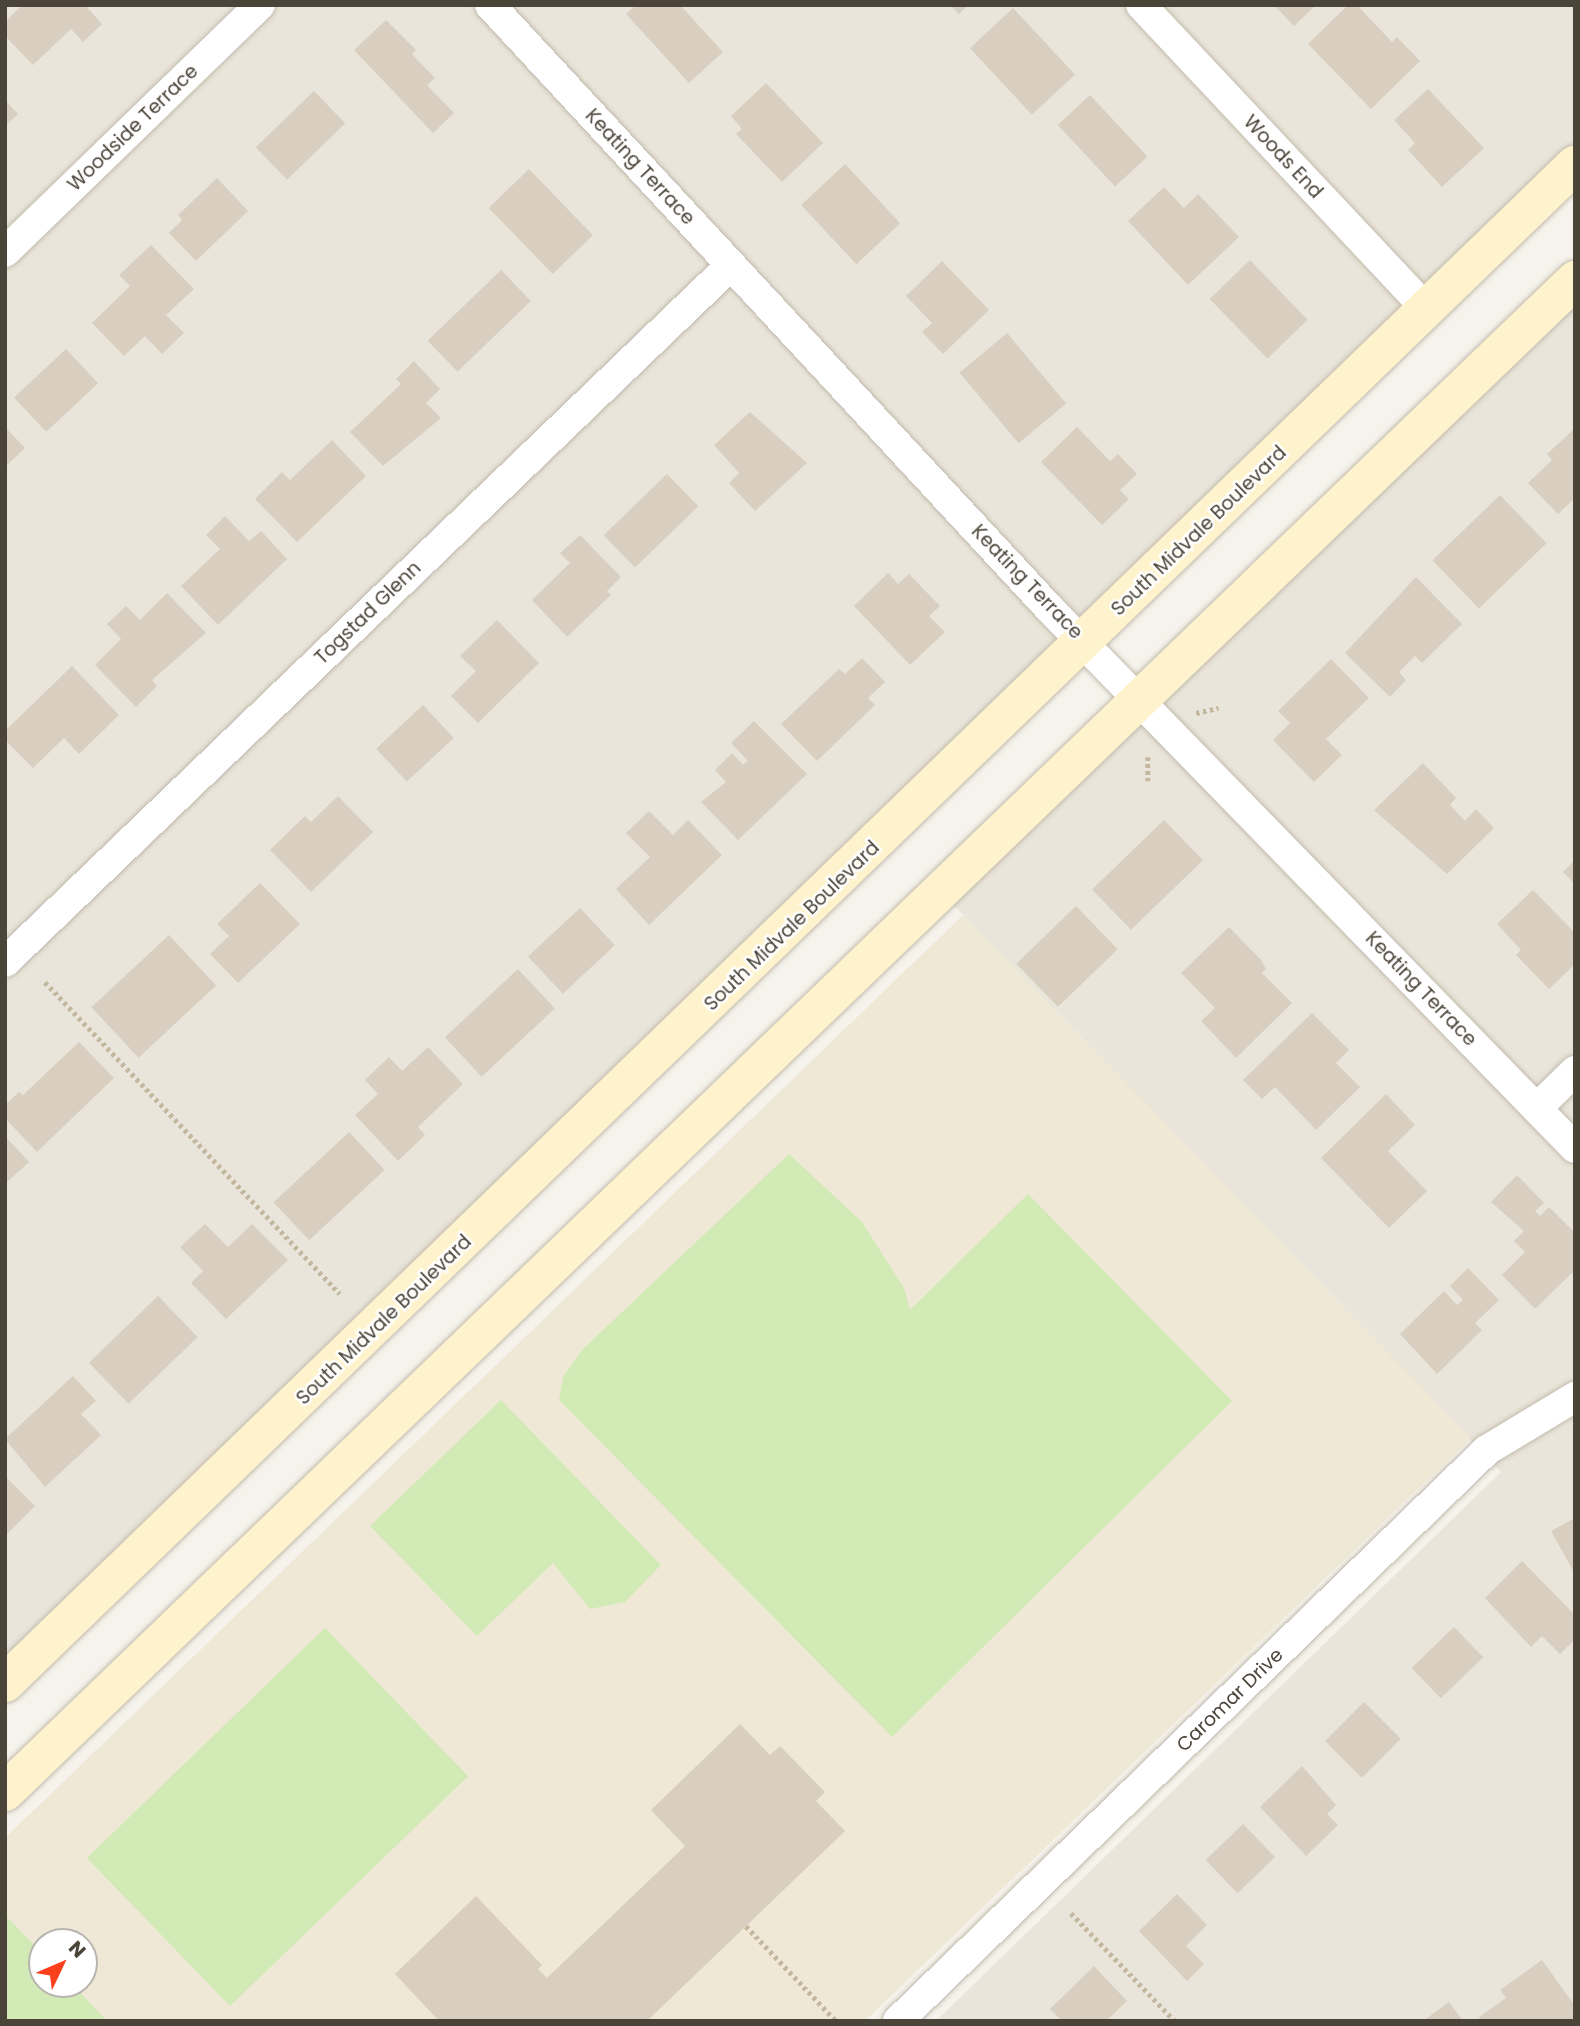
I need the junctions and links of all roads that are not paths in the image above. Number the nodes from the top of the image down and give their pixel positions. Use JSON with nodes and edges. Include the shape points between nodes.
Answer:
{"nodes":[{"id":1,"x":260,"y":5,"type":"edge"},
{"id":2,"x":490,"y":5,"type":"edge"},
{"id":3,"x":1141,"y":5,"type":"edge"},
{"id":4,"x":1575,"y":165,"type":"edge"},
{"id":5,"x":5,"y":252,"type":"edge"},
{"id":6,"x":731,"y":265,"type":"junction"},
{"id":7,"x":1575,"y":280,"type":"edge"},
{"id":8,"x":1426,"y":309,"type":"junction"},
{"id":9,"x":1084,"y":643,"type":"junction"},
{"id":10,"x":1139,"y":701,"type":"junction"},
{"id":11,"x":5,"y":961,"type":"edge"},
{"id":12,"x":1575,"y":1070,"type":"edge"},
{"id":13,"x":1537,"y":1108,"type":"junction"},
{"id":14,"x":1575,"y":1148,"type":"edge"},
{"id":15,"x":1575,"y":1397,"type":"edge"},
{"id":16,"x":5,"y":1683,"type":"edge"},
{"id":17,"x":5,"y":1792,"type":"edge"},
{"id":18,"x":898,"y":2021,"type":"edge"}],
"edges":[{"from":1,"to":5,"type":"street","name":"Woodside Terrace"},
{"from":2,"to":6,"type":"street","name":"Keating Terrace"},
{"from":3,"to":8,"type":"street","name":"Woods End"},
{"from":4,"to":8,"type":"main road","name":"South Midvale Boulevard"},
{"from":6,"to":9,"type":"street","name":"Keating Terrace"},
{"from":6,"to":11,"type":"street","name":"Togstad Glenn"},
{"from":7,"to":10,"type":"main road"},
{"from":8,"to":9,"type":"main road","name":"South Midvale Boulevard"},
{"from":9,"to":10,"type":"street","name":"Keating Terrace"},
{"from":9,"to":16,"type":"main road","name":"South Midvale Boulevard"},
{"from":10,"to":13,"type":"street","name":"Keating Terrace"},
{"from":10,"to":17,"type":"main road"},
{"from":12,"to":13,"type":"street"},
{"from":13,"to":14,"type":"street","name":"Keating Terrace"},
{"from":15,"to":18,"type":"street","name":"Caromar Drive","via":[[1486,1450]]}]}
